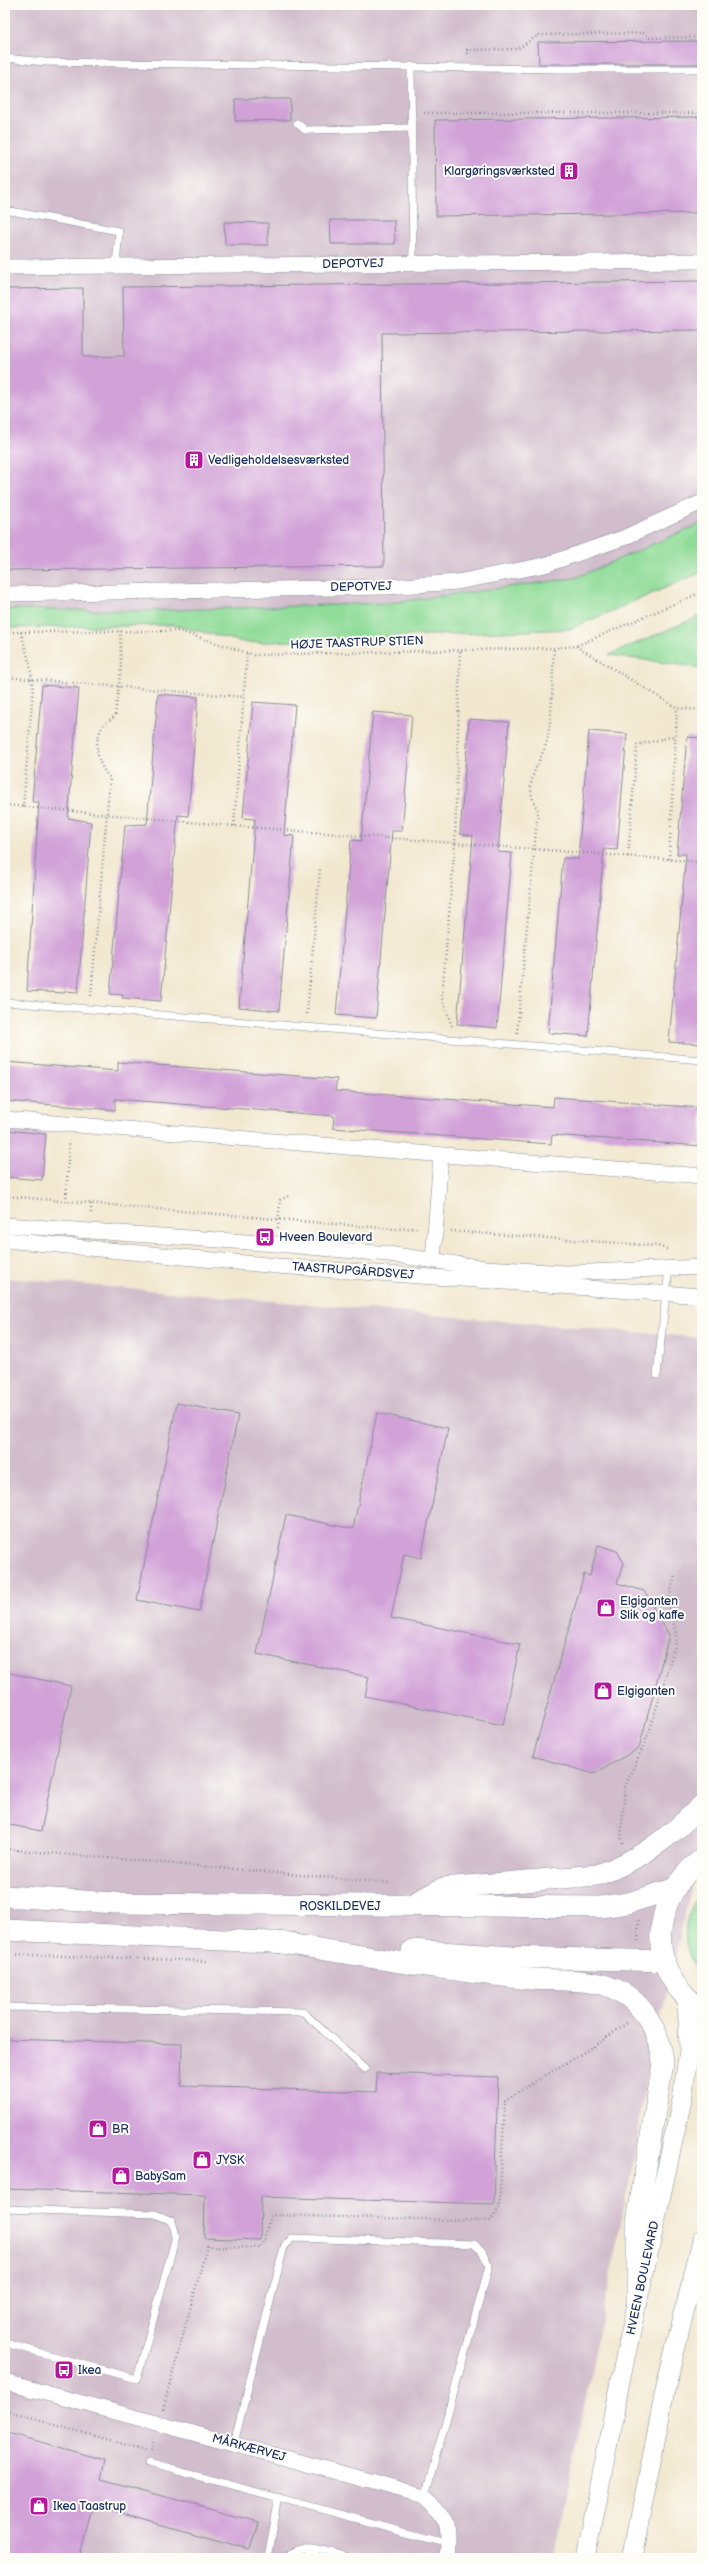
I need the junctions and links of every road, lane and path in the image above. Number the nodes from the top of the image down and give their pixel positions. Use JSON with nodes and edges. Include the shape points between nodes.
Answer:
{"nodes":[{"id":1,"x":702,"y":37,"type":"edge"},
{"id":2,"x":5,"y":58,"type":"edge"},
{"id":3,"x":411,"y":66,"type":"junction"},
{"id":4,"x":470,"y":68,"type":"junction"},
{"id":5,"x":702,"y":69,"type":"edge"},
{"id":6,"x":411,"y":113,"type":"junction"},
{"id":7,"x":702,"y":113,"type":"edge"},
{"id":8,"x":297,"y":123,"type":"dead end"},
{"id":9,"x":411,"y":128,"type":"junction"},
{"id":10,"x":5,"y":210,"type":"edge"},
{"id":11,"x":702,"y":261,"type":"edge"},
{"id":12,"x":413,"y":263,"type":"junction"},
{"id":13,"x":116,"y":266,"type":"junction"},
{"id":14,"x":5,"y":267,"type":"edge"},
{"id":15,"x":702,"y":502,"type":"edge"},
{"id":16,"x":702,"y":592,"type":"edge"},
{"id":17,"x":5,"y":594,"type":"edge"},
{"id":18,"x":5,"y":632,"type":"edge"},
{"id":19,"x":21,"y":632,"type":"junction"},
{"id":20,"x":120,"y":632,"type":"junction"},
{"id":21,"x":576,"y":646,"type":"junction"},
{"id":22,"x":554,"y":648,"type":"junction"},
{"id":23,"x":460,"y":649,"type":"junction"},
{"id":24,"x":247,"y":653,"type":"junction"},
{"id":25,"x":5,"y":677,"type":"edge"},
{"id":26,"x":32,"y":679,"type":"junction"},
{"id":27,"x":119,"y":687,"type":"junction"},
{"id":28,"x":244,"y":697,"type":"junction"},
{"id":29,"x":677,"y":708,"type":"junction"},
{"id":30,"x":702,"y":710,"type":"edge"},
{"id":31,"x":675,"y":736,"type":"junction"},
{"id":32,"x":5,"y":805,"type":"edge"},
{"id":33,"x":23,"y":807,"type":"junction"},
{"id":34,"x":107,"y":815,"type":"junction"},
{"id":35,"x":234,"y":826,"type":"junction"},
{"id":36,"x":455,"y":843,"type":"junction"},
{"id":37,"x":535,"y":850,"type":"junction"},
{"id":38,"x":628,"y":857,"type":"junction"},
{"id":39,"x":669,"y":859,"type":"junction"},
{"id":40,"x":702,"y":862,"type":"edge"},
{"id":41,"x":320,"y":868,"type":"dead end"},
{"id":42,"x":5,"y":1002,"type":"edge"},
{"id":43,"x":90,"y":1009,"type":"junction"},
{"id":44,"x":306,"y":1028,"type":"junction"},
{"id":45,"x":452,"y":1038,"type":"junction"},
{"id":46,"x":516,"y":1043,"type":"junction"},
{"id":47,"x":702,"y":1060,"type":"edge"},
{"id":48,"x":5,"y":1119,"type":"edge"},
{"id":49,"x":70,"y":1125,"type":"junction"},
{"id":50,"x":440,"y":1155,"type":"junction"},
{"id":51,"x":702,"y":1176,"type":"edge"},
{"id":52,"x":5,"y":1196,"type":"edge"},
{"id":53,"x":288,"y":1196,"type":"dead end"},
{"id":54,"x":66,"y":1201,"type":"junction"},
{"id":55,"x":278,"y":1219,"type":"junction"},
{"id":56,"x":5,"y":1225,"type":"edge"},
{"id":57,"x":435,"y":1229,"type":"junction"},
{"id":58,"x":5,"y":1240,"type":"edge"},
{"id":59,"x":276,"y":1244,"type":"junction"},
{"id":60,"x":672,"y":1251,"type":"dead end"},
{"id":61,"x":433,"y":1260,"type":"junction"},
{"id":62,"x":702,"y":1267,"type":"edge"},
{"id":63,"x":669,"y":1268,"type":"junction"},
{"id":64,"x":666,"y":1293,"type":"junction"},
{"id":65,"x":702,"y":1296,"type":"edge"},
{"id":66,"x":657,"y":1375,"type":"dead end"},
{"id":67,"x":675,"y":1576,"type":"dead end"},
{"id":68,"x":702,"y":1805,"type":"edge"},
{"id":69,"x":5,"y":1849,"type":"edge"},
{"id":70,"x":702,"y":1859,"type":"edge"},
{"id":71,"x":633,"y":1861,"type":"junction"},
{"id":72,"x":396,"y":1884,"type":"dead end"},
{"id":73,"x":673,"y":1889,"type":"junction"},
{"id":74,"x":5,"y":1896,"type":"edge"},
{"id":75,"x":640,"y":1899,"type":"junction"},
{"id":76,"x":409,"y":1906,"type":"junction"},
{"id":77,"x":5,"y":1930,"type":"edge"},
{"id":78,"x":276,"y":1942,"type":"junction"},
{"id":79,"x":636,"y":1960,"type":"junction"},
{"id":80,"x":665,"y":1961,"type":"junction"},
{"id":81,"x":694,"y":2003,"type":"edge"},
{"id":82,"x":5,"y":2007,"type":"edge"},
{"id":83,"x":642,"y":2012,"type":"junction"},
{"id":84,"x":365,"y":2069,"type":"dead end"},
{"id":85,"x":5,"y":2209,"type":"edge"},
{"id":86,"x":702,"y":2240,"type":"edge"},
{"id":87,"x":637,"y":2302,"type":"junction"},
{"id":88,"x":5,"y":2343,"type":"edge"},
{"id":89,"x":5,"y":2382,"type":"edge"},
{"id":90,"x":5,"y":2411,"type":"edge"},
{"id":91,"x":159,"y":2423,"type":"junction"},
{"id":92,"x":234,"y":2444,"type":"junction"},
{"id":93,"x":148,"y":2462,"type":"dead end"},
{"id":94,"x":425,"y":2496,"type":"junction"},
{"id":95,"x":279,"y":2497,"type":"junction"},
{"id":96,"x":448,"y":2543,"type":"junction"},
{"id":97,"x":305,"y":2547,"type":"junction"},
{"id":98,"x":268,"y":2558,"type":"edge"},
{"id":99,"x":283,"y":2558,"type":"edge"},
{"id":100,"x":322,"y":2558,"type":"edge"},
{"id":101,"x":352,"y":2558,"type":"edge"},
{"id":102,"x":446,"y":2558,"type":"edge"},
{"id":103,"x":586,"y":2558,"type":"edge"},
{"id":104,"x":632,"y":2558,"type":"edge"}],
"edges":[{"from":1,"to":4,"type":"path","via":[[650,38],[643,33],[539,35],[517,50],[467,50]]},
{"from":2,"to":3,"type":"lane","via":[[45,62]]},
{"from":3,"to":4,"type":"lane"},
{"from":3,"to":6,"type":"lane"},
{"from":4,"to":5,"type":"lane"},
{"from":6,"to":7,"type":"path"},
{"from":6,"to":9,"type":"lane"},
{"from":8,"to":9,"type":"lane","via":[[305,130]]},
{"from":9,"to":12,"type":"lane"},
{"from":10,"to":13,"type":"lane","via":[[119,231]]},
{"from":11,"to":12,"type":"street","name":"DEPOTVEJ"},
{"from":12,"to":13,"type":"street","name":"DEPOTVEJ"},
{"from":13,"to":14,"type":"street","name":"DEPOTVEJ"},
{"from":15,"to":17,"type":"street","name":"DEPOTVEJ","via":[[623,538],[545,565],[457,582],[387,587]]},
{"from":16,"to":21,"type":"path","name":"HØJE TAASTRUP STIEN"},
{"from":18,"to":19,"type":"path","name":"HØJE TAASTRUP STIEN"},
{"from":19,"to":20,"type":"path","name":"HØJE TAASTRUP STIEN"},
{"from":19,"to":26,"type":"path"},
{"from":20,"to":24,"type":"path","name":"HØJE TAASTRUP STIEN","via":[[179,631]]},
{"from":20,"to":27,"type":"path"},
{"from":21,"to":22,"type":"path","name":"HØJE TAASTRUP STIEN"},
{"from":21,"to":29,"type":"path"},
{"from":22,"to":23,"type":"path","name":"HØJE TAASTRUP STIEN"},
{"from":22,"to":37,"type":"path","via":[[548,735],[544,754],[534,769],[531,786],[538,810]]},
{"from":23,"to":24,"type":"path","name":"HØJE TAASTRUP STIEN","via":[[254,655]]},
{"from":23,"to":36,"type":"path"},
{"from":24,"to":28,"type":"path"},
{"from":25,"to":26,"type":"path"},
{"from":26,"to":27,"type":"path"},
{"from":26,"to":33,"type":"path"},
{"from":27,"to":28,"type":"path"},
{"from":27,"to":34,"type":"path","via":[[116,716],[103,726],[96,748],[100,768],[110,778]]},
{"from":28,"to":35,"type":"path"},
{"from":29,"to":30,"type":"path"},
{"from":29,"to":31,"type":"path"},
{"from":31,"to":38,"type":"path","via":[[637,745]]},
{"from":31,"to":39,"type":"path"},
{"from":32,"to":33,"type":"path"},
{"from":33,"to":34,"type":"path"},
{"from":34,"to":35,"type":"path"},
{"from":34,"to":43,"type":"path"},
{"from":35,"to":36,"type":"path"},
{"from":36,"to":37,"type":"path"},
{"from":36,"to":45,"type":"path","via":[[442,998],[453,1031]]},
{"from":37,"to":38,"type":"path"},
{"from":37,"to":46,"type":"path"},
{"from":38,"to":39,"type":"path"},
{"from":39,"to":40,"type":"path"},
{"from":41,"to":44,"type":"path"},
{"from":42,"to":43,"type":"lane"},
{"from":43,"to":44,"type":"lane"},
{"from":44,"to":45,"type":"lane"},
{"from":45,"to":46,"type":"lane"},
{"from":46,"to":47,"type":"lane"},
{"from":48,"to":49,"type":"street"},
{"from":49,"to":50,"type":"street"},
{"from":49,"to":54,"type":"path"},
{"from":50,"to":51,"type":"street"},
{"from":50,"to":57,"type":"street"},
{"from":52,"to":54,"type":"path"},
{"from":53,"to":55,"type":"path","via":[[280,1200]]},
{"from":54,"to":55,"type":"path"},
{"from":55,"to":57,"type":"path","via":[[394,1229]]},
{"from":55,"to":59,"type":"path"},
{"from":56,"to":59,"type":"street","name":"TAASTRUPGÅRDSVEJ"},
{"from":57,"to":60,"type":"path","via":[[658,1246]]},
{"from":57,"to":61,"type":"street"},
{"from":58,"to":64,"type":"street","name":"TAASTRUPGÅRDSVEJ","via":[[276,1266]]},
{"from":59,"to":61,"type":"street","name":"TAASTRUPGÅRDSVEJ"},
{"from":61,"to":63,"type":"street","name":"TAASTRUPGÅRDSVEJ","via":[[485,1268],[566,1272]]},
{"from":62,"to":63,"type":"street","name":"TAASTRUPGÅRDSVEJ"},
{"from":63,"to":64,"type":"lane"},
{"from":64,"to":65,"type":"street","name":"TAASTRUPGÅRDSVEJ"},
{"from":64,"to":66,"type":"lane"},
{"from":67,"to":71,"type":"path","via":[[669,1596],[676,1642],[649,1733],[625,1787],[622,1805],[621,1838]]},
{"from":68,"to":71,"type":"main road","via":[[645,1854]]},
{"from":69,"to":72,"type":"path"},
{"from":70,"to":73,"type":"main road","via":[[686,1872]]},
{"from":71,"to":76,"type":"main road","via":[[597,1874],[443,1888]]},
{"from":73,"to":75,"type":"main road","name":"ROSKILDEVEJ"},
{"from":73,"to":80,"type":"main road","via":[[665,1906],[661,1924],[661,1943]]},
{"from":74,"to":76,"type":"main road","name":"ROSKILDEVEJ","via":[[115,1903]]},
{"from":75,"to":76,"type":"main road","name":"ROSKILDEVEJ","via":[[601,1907]]},
{"from":75,"to":79,"type":"path"},
{"from":77,"to":78,"type":"main road"},
{"from":78,"to":79,"type":"main road","via":[[512,1957]]},
{"from":78,"to":83,"type":"main road","via":[[522,1978],[603,1984],[628,1998]]},
{"from":79,"to":80,"type":"main road"},
{"from":80,"to":81,"type":"main road","via":[[674,1980]]},
{"from":81,"to":87,"type":"street","name":"HVEEN BOULEVARD","via":[[682,2100]]},
{"from":82,"to":84,"type":"lane","via":[[303,2012]]},
{"from":83,"to":87,"type":"main road","via":[[658,2037],[663,2063],[637,2222]]},
{"from":83,"to":91,"type":"path","via":[[600,2043],[505,2100],[499,2208],[491,2221],[270,2215],[261,2248],[207,2246]]},
{"from":85,"to":88,"type":"lane","via":[[154,2214],[172,2221],[176,2236],[137,2379]]},
{"from":86,"to":104,"type":"street","via":[[666,2386]]},
{"from":87,"to":103,"type":"street","name":"HVEEN BOULEVARD"},
{"from":89,"to":91,"type":"street","name":"MÅRKÆRVEJ"},
{"from":90,"to":91,"type":"path","via":[[151,2452]]},
{"from":91,"to":92,"type":"street","name":"MÅRKÆRVEJ"},
{"from":92,"to":94,"type":"street","name":"MÅRKÆRVEJ"},
{"from":92,"to":94,"type":"lane","via":[[284,2247],[292,2238],[474,2244],[482,2251],[489,2266]]},
{"from":93,"to":95,"type":"lane"},
{"from":94,"to":96,"type":"street","name":"MÅRKÆRVEJ","via":[[439,2508],[446,2522]]},
{"from":95,"to":96,"type":"lane"},
{"from":95,"to":98,"type":"lane"},
{"from":96,"to":102,"type":"street","name":"MÅRKÆRVEJ"},
{"from":97,"to":99,"type":"lane","via":[[294,2549]]},
{"from":97,"to":100,"type":"lane"},
{"from":97,"to":101,"type":"lane"}]}
